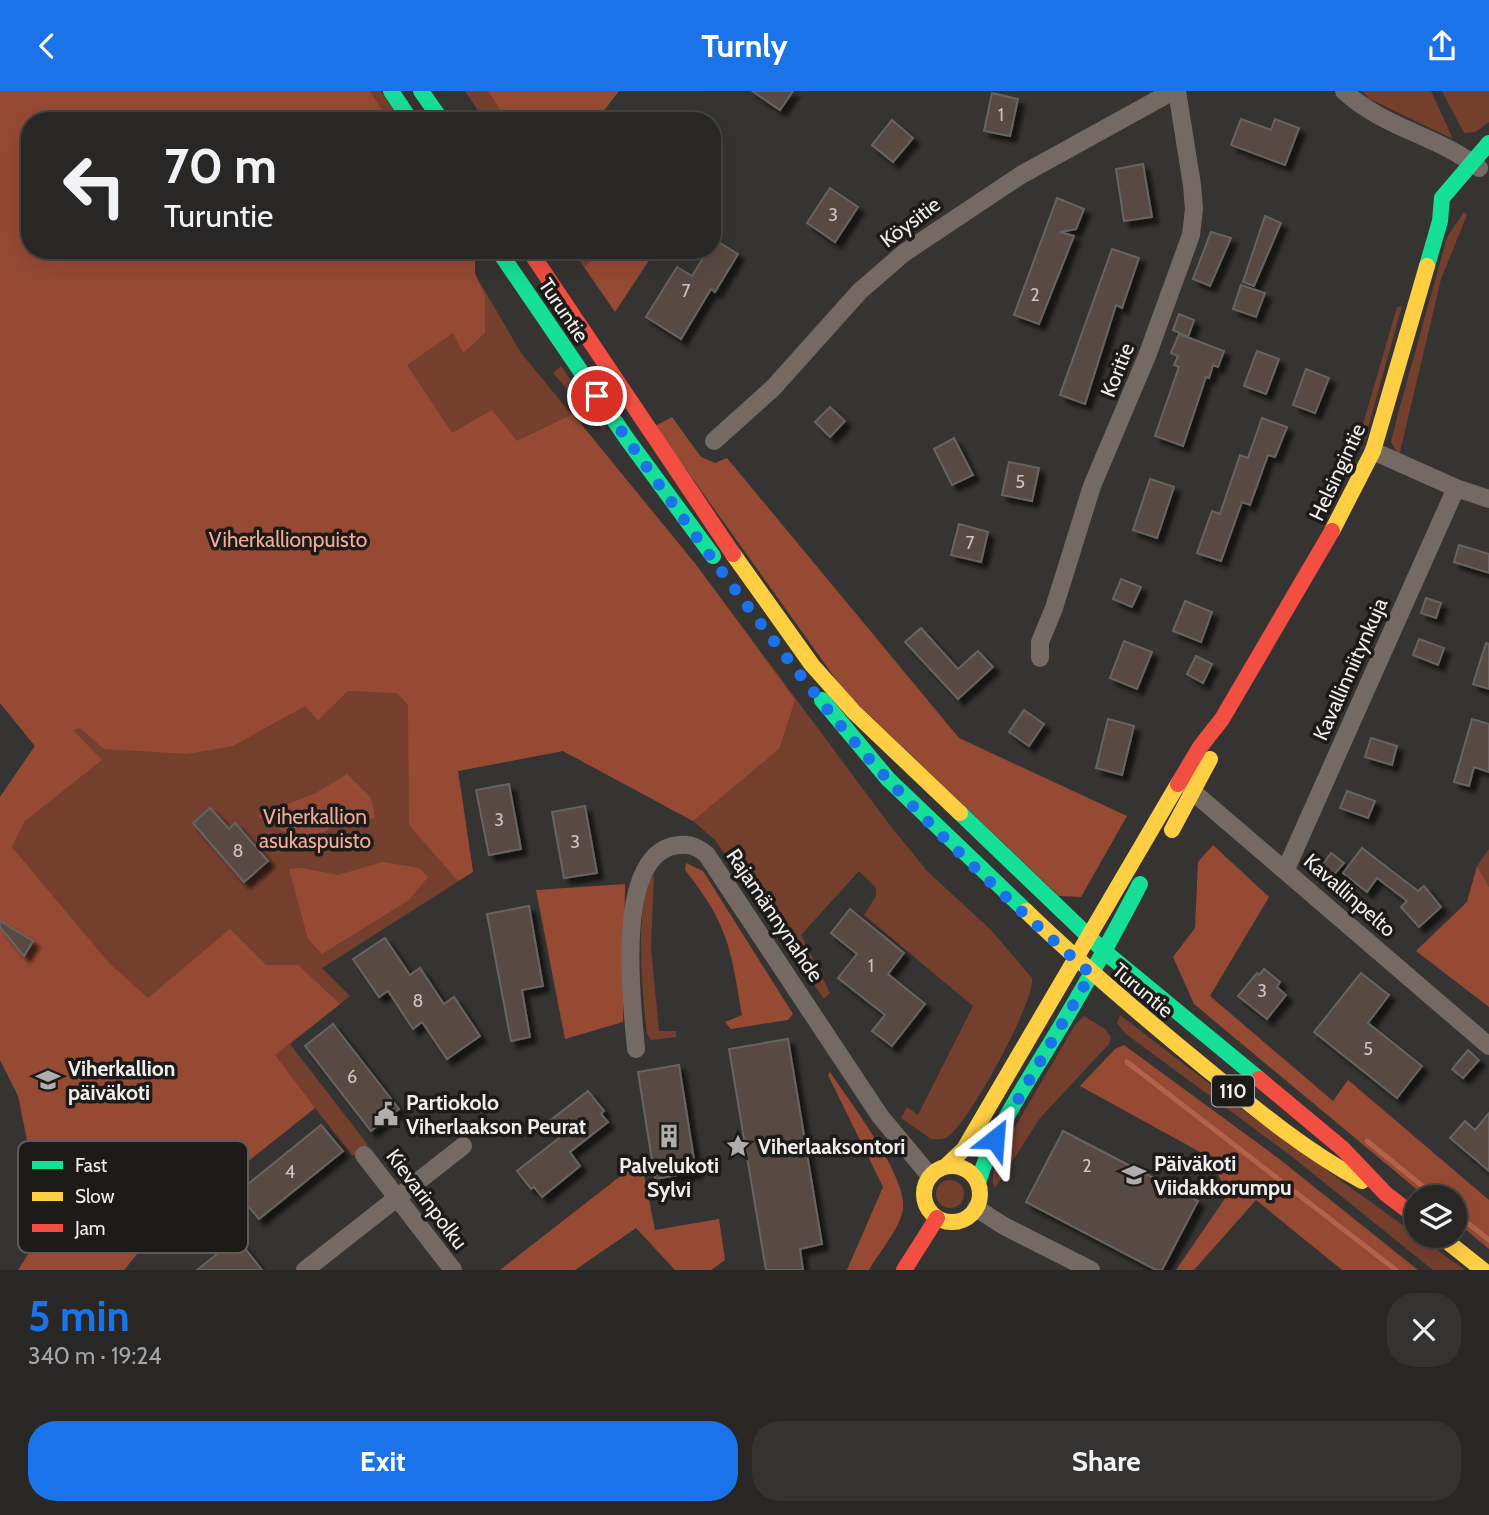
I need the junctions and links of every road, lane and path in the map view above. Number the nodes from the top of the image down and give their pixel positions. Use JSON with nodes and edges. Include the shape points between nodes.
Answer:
{"nodes":[{"id":1,"x":391,"y":91,"type":"edge"},
{"id":2,"x":421,"y":91,"type":"edge"},
{"id":3,"x":1175,"y":91,"type":"edge"},
{"id":4,"x":1344,"y":91,"type":"edge"},
{"id":5,"x":405,"y":112,"type":"edge"},
{"id":6,"x":436,"y":112,"type":"edge"},
{"id":7,"x":1489,"y":143,"type":"edge"},
{"id":8,"x":1480,"y":165,"type":"edge"},
{"id":9,"x":504,"y":259,"type":"edge"},
{"id":10,"x":535,"y":259,"type":"edge"},
{"id":11,"x":714,"y":442,"type":"dead end"},
{"id":12,"x":1373,"y":451,"type":"junction"},
{"id":13,"x":1456,"y":488,"type":"junction"},
{"id":14,"x":1489,"y":499,"type":"edge"},
{"id":15,"x":725,"y":573,"type":"dead end"},
{"id":16,"x":742,"y":596,"type":"dead end"},
{"id":17,"x":1040,"y":658,"type":"dead end"},
{"id":18,"x":1222,"y":719,"type":"junction"},
{"id":19,"x":1179,"y":781,"type":"junction"},
{"id":20,"x":1194,"y":792,"type":"junction"},
{"id":21,"x":1161,"y":849,"type":"dead end"},
{"id":22,"x":1286,"y":869,"type":"junction"},
{"id":23,"x":1147,"y":872,"type":"dead end"},
{"id":24,"x":1087,"y":936,"type":"junction"},
{"id":25,"x":1105,"y":952,"type":"junction"},
{"id":26,"x":1074,"y":959,"type":"junction"},
{"id":27,"x":1091,"y":974,"type":"junction"},
{"id":28,"x":1489,"y":1045,"type":"edge"},
{"id":29,"x":636,"y":1049,"type":"dead end"},
{"id":30,"x":463,"y":1146,"type":"dead end"},
{"id":31,"x":364,"y":1155,"type":"dead end"},
{"id":32,"x":946,"y":1166,"type":"junction"},
{"id":33,"x":930,"y":1176,"type":"junction"},
{"id":34,"x":978,"y":1183,"type":"junction"},
{"id":35,"x":1386,"y":1194,"type":"junction"},
{"id":36,"x":397,"y":1197,"type":"junction"},
{"id":37,"x":976,"y":1208,"type":"junction"},
{"id":38,"x":1404,"y":1208,"type":"edge"},
{"id":39,"x":937,"y":1218,"type":"junction"},
{"id":40,"x":1455,"y":1248,"type":"edge"},
{"id":41,"x":305,"y":1270,"type":"edge"},
{"id":42,"x":453,"y":1270,"type":"edge"},
{"id":43,"x":904,"y":1270,"type":"edge"},
{"id":44,"x":1091,"y":1270,"type":"edge"},
{"id":45,"x":1483,"y":1270,"type":"edge"}],
"edges":[{"from":1,"to":5,"type":"main road"},
{"from":2,"to":6,"type":"main road"},
{"from":3,"to":11,"type":"street","name":"Köysitie","via":[[1021,175],[904,253],[860,291],[773,388]]},
{"from":3,"to":17,"type":"street","name":"Koritie","via":[[1192,185],[1191,235],[1092,486],[1040,642]]},
{"from":4,"to":8,"type":"street","via":[[1375,113]]},
{"from":7,"to":8,"type":"main road","name":"Helsingintie"},
{"from":8,"to":12,"type":"main road","name":"Helsingintie","via":[[1457,206],[1440,221]]},
{"from":9,"to":15,"type":"main road","name":"Turuntie"},
{"from":10,"to":24,"type":"main road","name":"Turuntie","number":"110","via":[[812,665],[854,712]]},
{"from":12,"to":13,"type":"street"},
{"from":12,"to":18,"type":"main road","name":"Helsingintie","via":[[1348,504]]},
{"from":13,"to":14,"type":"street"},
{"from":13,"to":22,"type":"street","name":"Kavallinniitynkuja"},
{"from":16,"to":26,"type":"main road","name":"Turuntie","number":"110","via":[[846,732],[888,779]]},
{"from":18,"to":19,"type":"main road","name":"Helsingintie"},
{"from":18,"to":20,"type":"main road","name":"Helsingintie","via":[[1212,755]]},
{"from":19,"to":20,"type":"street","name":"Kavallinpelto"},
{"from":19,"to":24,"type":"main road","name":"Helsingintie"},
{"from":20,"to":21,"type":"main road","name":"Helsingintie"},
{"from":20,"to":22,"type":"street","name":"Kavallinpelto"},
{"from":22,"to":28,"type":"street","name":"Kavallinpelto"},
{"from":23,"to":25,"type":"main road"},
{"from":24,"to":25,"type":"main road","name":"Turuntie","number":"110"},
{"from":24,"to":26,"type":"main road","name":"Helsingintie"},
{"from":25,"to":27,"type":"main road"},
{"from":25,"to":35,"type":"main road","name":"Turuntie","number":"110","via":[[1343,1149]]},
{"from":26,"to":27,"type":"main road","name":"Turuntie","number":"110"},
{"from":26,"to":32,"type":"main road","name":"Helsingintie","via":[[964,1149]]},
{"from":27,"to":34,"type":"main road","via":[[1007,1116]]},
{"from":27,"to":35,"type":"main road","name":"Turuntie","number":"110","via":[[1330,1164]]},
{"from":29,"to":33,"type":"street","name":"Rajamännynahde","via":[[632,999],[638,881],[666,848],[688,844],[708,855],[880,1117]]},
{"from":30,"to":36,"type":"street"},
{"from":31,"to":36,"type":"street","name":"Kievarinpolku"},
{"from":32,"to":33,"type":"main road"},
{"from":32,"to":34,"type":"main road","via":[[964,1168]]},
{"from":33,"to":39,"type":"main road","via":[[924,1197]]},
{"from":34,"to":37,"type":"main road"},
{"from":35,"to":38,"type":"main road","name":"Turuntie","number":"110"},
{"from":36,"to":41,"type":"street"},
{"from":36,"to":42,"type":"street","name":"Kievarinpolku"},
{"from":37,"to":39,"type":"main road","via":[[959,1221]]},
{"from":37,"to":44,"type":"street"},
{"from":39,"to":43,"type":"main road"},
{"from":40,"to":45,"type":"main road"}]}
